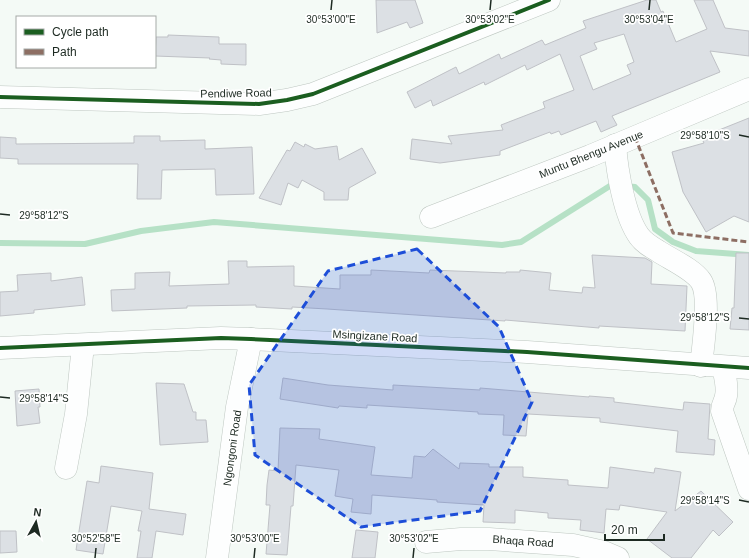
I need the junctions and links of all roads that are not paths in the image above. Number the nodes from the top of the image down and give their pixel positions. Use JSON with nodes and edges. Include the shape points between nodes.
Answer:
{"nodes":[{"id":1,"x":549,"y":0,"type":"edge"},
{"id":2,"x":749,"y":90,"type":"edge"},
{"id":3,"x":0,"y":97,"type":"edge"},
{"id":4,"x":616,"y":154,"type":"junction"},
{"id":5,"x":431,"y":217,"type":"dead end"},
{"id":6,"x":250,"y":339,"type":"junction"},
{"id":7,"x":83,"y":345,"type":"junction"},
{"id":8,"x":0,"y":348,"type":"edge"},
{"id":9,"x":701,"y":366,"type":"junction"},
{"id":10,"x":723,"y":367,"type":"junction"},
{"id":11,"x":749,"y":368,"type":"edge"},
{"id":12,"x":66,"y":468,"type":"dead end"},
{"id":13,"x":749,"y":489,"type":"edge"},
{"id":14,"x":426,"y":542,"type":"dead end"},
{"id":15,"x":217,"y":558,"type":"edge"},
{"id":16,"x":618,"y":558,"type":"edge"}],
"edges":[{"from":1,"to":3,"type":"street","name":"Pendiwe Road","via":[[313,94],[287,100],[259,104]]},
{"from":2,"to":4,"type":"street","name":"Muntu Bhengu Avenue"},
{"from":4,"to":5,"type":"street","name":"Muntu Bhengu Avenue"},
{"from":4,"to":9,"type":"street","via":[[631,222],[640,237],[649,246],[693,273],[701,281],[705,314]]},
{"from":6,"to":7,"type":"street","name":"Msingizane Road","via":[[221,338]]},
{"from":6,"to":9,"type":"street","name":"Msingizane Road","via":[[526,352]]},
{"from":6,"to":15,"type":"street","name":"Ngongoni Road","via":[[237,407]]},
{"from":7,"to":8,"type":"street","name":"Msingizane Road"},
{"from":7,"to":12,"type":"street","via":[[76,414]]},
{"from":9,"to":10,"type":"street","name":"Msingizane Road"},
{"from":10,"to":11,"type":"street","name":"Msingizane Road"},
{"from":10,"to":13,"type":"street","via":[[727,388],[722,412]]},
{"from":14,"to":16,"type":"street","name":"Bhaqa Road","via":[[490,538],[573,545]]}]}
